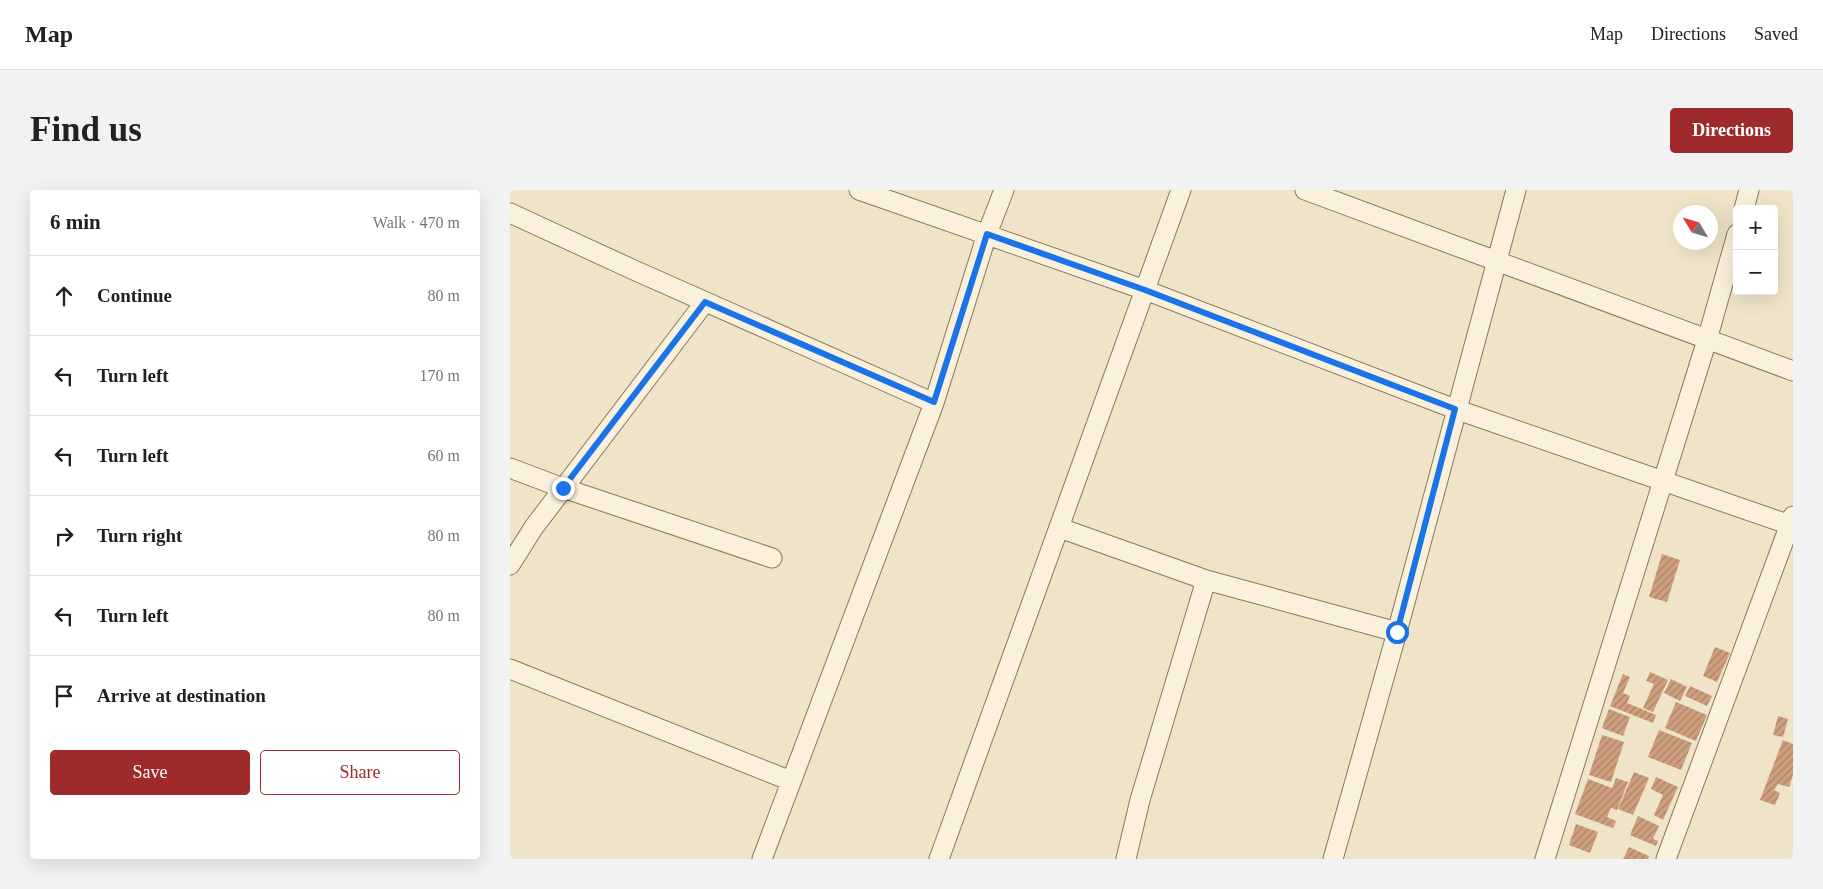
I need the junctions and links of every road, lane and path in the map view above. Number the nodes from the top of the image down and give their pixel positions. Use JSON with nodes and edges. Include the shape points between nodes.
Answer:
{"nodes":[{"id":1,"x":859,"y":190,"type":"edge"},
{"id":2,"x":1004,"y":190,"type":"edge"},
{"id":3,"x":1181,"y":190,"type":"edge"},
{"id":4,"x":1305,"y":190,"type":"edge"},
{"id":5,"x":1516,"y":190,"type":"edge"},
{"id":6,"x":1749,"y":190,"type":"edge"},
{"id":7,"x":1745,"y":205,"type":"edge"},
{"id":8,"x":510,"y":213,"type":"edge"},
{"id":9,"x":987,"y":234,"type":"junction"},
{"id":10,"x":1733,"y":248,"type":"edge"},
{"id":11,"x":1497,"y":261,"type":"junction"},
{"id":12,"x":1145,"y":290,"type":"junction"},
{"id":13,"x":705,"y":302,"type":"junction"},
{"id":14,"x":1707,"y":340,"type":"junction"},
{"id":15,"x":1793,"y":371,"type":"edge"},
{"id":16,"x":934,"y":402,"type":"junction"},
{"id":17,"x":1455,"y":409,"type":"junction"},
{"id":18,"x":510,"y":468,"type":"edge"},
{"id":19,"x":1663,"y":481,"type":"junction"},
{"id":20,"x":563,"y":488,"type":"junction"},
{"id":21,"x":1792,"y":522,"type":"edge"},
{"id":22,"x":1060,"y":528,"type":"junction"},
{"id":23,"x":772,"y":558,"type":"dead end"},
{"id":24,"x":510,"y":565,"type":"edge"},
{"id":25,"x":1206,"y":580,"type":"junction"},
{"id":26,"x":1397,"y":632,"type":"junction"},
{"id":27,"x":510,"y":669,"type":"edge"},
{"id":28,"x":791,"y":781,"type":"junction"},
{"id":29,"x":762,"y":859,"type":"edge"},
{"id":30,"x":939,"y":859,"type":"edge"},
{"id":31,"x":1126,"y":859,"type":"edge"},
{"id":32,"x":1333,"y":859,"type":"edge"},
{"id":33,"x":1545,"y":859,"type":"edge"},
{"id":34,"x":1666,"y":859,"type":"edge"}],
"edges":[{"from":1,"to":9,"type":"street"},
{"from":2,"to":9,"type":"street"},
{"from":3,"to":12,"type":"street"},
{"from":4,"to":11,"type":"street"},
{"from":5,"to":11,"type":"street"},
{"from":6,"to":7,"type":"street"},
{"from":8,"to":13,"type":"street"},
{"from":9,"to":12,"type":"street"},
{"from":9,"to":16,"type":"street"},
{"from":10,"to":14,"type":"street"},
{"from":11,"to":14,"type":"street"},
{"from":11,"to":17,"type":"street"},
{"from":12,"to":17,"type":"street"},
{"from":12,"to":22,"type":"street"},
{"from":13,"to":16,"type":"street"},
{"from":13,"to":20,"type":"street"},
{"from":14,"to":15,"type":"street"},
{"from":14,"to":19,"type":"street"},
{"from":16,"to":28,"type":"street"},
{"from":17,"to":19,"type":"street"},
{"from":17,"to":26,"type":"street"},
{"from":18,"to":20,"type":"street"},
{"from":19,"to":21,"type":"street"},
{"from":19,"to":33,"type":"street"},
{"from":20,"to":23,"type":"street"},
{"from":20,"to":24,"type":"street"},
{"from":21,"to":34,"type":"street"},
{"from":22,"to":25,"type":"street"},
{"from":22,"to":30,"type":"street"},
{"from":25,"to":26,"type":"street"},
{"from":25,"to":31,"type":"street","via":[[1140,800]]},
{"from":26,"to":32,"type":"street"},
{"from":27,"to":28,"type":"street"},
{"from":28,"to":29,"type":"street"}]}
